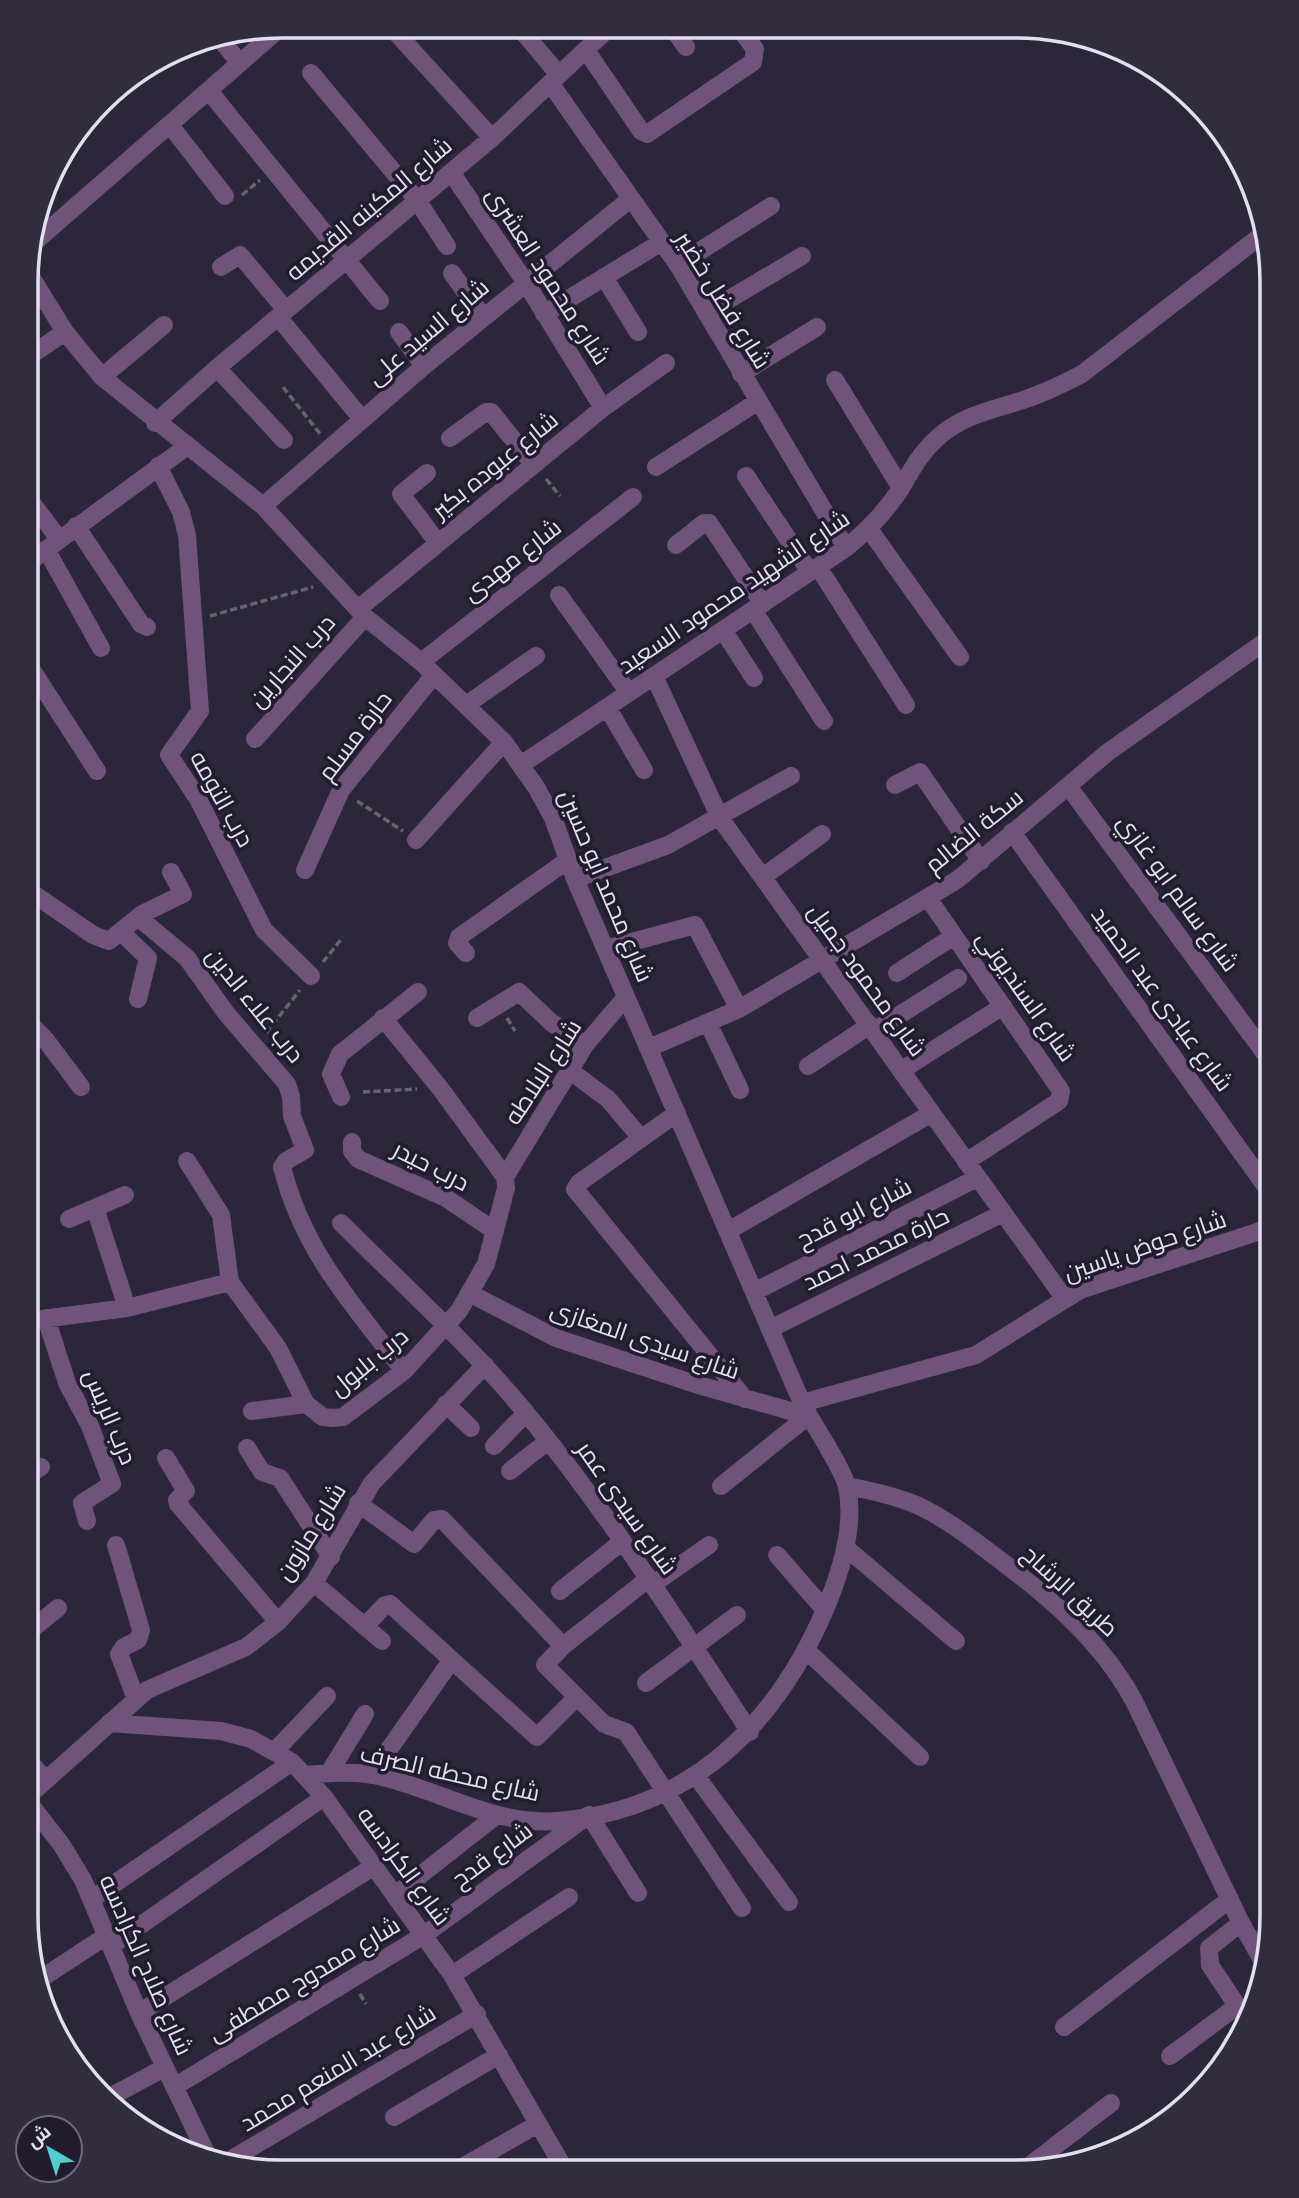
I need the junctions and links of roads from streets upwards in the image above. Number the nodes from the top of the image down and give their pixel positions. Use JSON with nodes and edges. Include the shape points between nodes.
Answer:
{"nodes":[{"id":1,"x":680,"y":38,"type":"edge"},
{"id":2,"x":747,"y":38,"type":"edge"},
{"id":3,"x":264,"y":39,"type":"edge"},
{"id":4,"x":402,"y":39,"type":"edge"},
{"id":5,"x":527,"y":39,"type":"edge"},
{"id":6,"x":598,"y":39,"type":"edge"},
{"id":7,"x":225,"y":45,"type":"edge"},
{"id":8,"x":686,"y":47,"type":"dead end"},
{"id":9,"x":586,"y":50,"type":"junction"},
{"id":10,"x":240,"y":63,"type":"junction"},
{"id":11,"x":311,"y":73,"type":"dead end"},
{"id":12,"x":555,"y":79,"type":"junction"},
{"id":13,"x":209,"y":91,"type":"junction"},
{"id":14,"x":170,"y":125,"type":"junction"},
{"id":15,"x":492,"y":138,"type":"junction"},
{"id":16,"x":452,"y":172,"type":"junction"},
{"id":17,"x":233,"y":196,"type":"road end"},
{"id":18,"x":417,"y":200,"type":"junction"},
{"id":19,"x":629,"y":200,"type":"junction"},
{"id":20,"x":771,"y":206,"type":"dead end"},
{"id":21,"x":44,"y":234,"type":"edge"},
{"id":22,"x":1257,"y":239,"type":"edge"},
{"id":23,"x":660,"y":243,"type":"junction"},
{"id":24,"x":447,"y":246,"type":"dead end"},
{"id":25,"x":802,"y":256,"type":"dead end"},
{"id":26,"x":348,"y":258,"type":"junction"},
{"id":27,"x":678,"y":265,"type":"junction"},
{"id":28,"x":221,"y":268,"type":"dead end"},
{"id":29,"x":452,"y":273,"type":"dead end"},
{"id":30,"x":604,"y":277,"type":"junction"},
{"id":31,"x":526,"y":283,"type":"junction"},
{"id":32,"x":38,"y":288,"type":"edge"},
{"id":33,"x":380,"y":301,"type":"dead end"},
{"id":34,"x":282,"y":313,"type":"junction"},
{"id":35,"x":706,"y":313,"type":"junction"},
{"id":36,"x":544,"y":314,"type":"junction"},
{"id":37,"x":483,"y":317,"type":"junction"},
{"id":38,"x":164,"y":325,"type":"dead end"},
{"id":39,"x":817,"y":327,"type":"dead end"},
{"id":40,"x":65,"y":332,"type":"junction"},
{"id":41,"x":399,"y":332,"type":"dead end"},
{"id":42,"x":638,"y":332,"type":"dead end"},
{"id":43,"x":38,"y":350,"type":"edge"},
{"id":44,"x":666,"y":363,"type":"dead end"},
{"id":45,"x":424,"y":366,"type":"junction"},
{"id":46,"x":217,"y":368,"type":"junction"},
{"id":47,"x":741,"y":374,"type":"junction"},
{"id":48,"x":102,"y":377,"type":"junction"},
{"id":49,"x":835,"y":380,"type":"dead end"},
{"id":50,"x":757,"y":402,"type":"junction"},
{"id":51,"x":603,"y":408,"type":"junction"},
{"id":52,"x":362,"y":419,"type":"junction"},
{"id":53,"x":155,"y":423,"type":"junction"},
{"id":54,"x":450,"y":438,"type":"dead end"},
{"id":55,"x":284,"y":440,"type":"dead end"},
{"id":56,"x":186,"y":447,"type":"junction"},
{"id":57,"x":533,"y":464,"type":"junction"},
{"id":58,"x":158,"y":466,"type":"junction"},
{"id":59,"x":656,"y":467,"type":"dead end"},
{"id":60,"x":427,"y":473,"type":"dead end"},
{"id":61,"x":746,"y":476,"type":"dead end"},
{"id":62,"x":901,"y":488,"type":"junction"},
{"id":63,"x":633,"y":497,"type":"dead end"},
{"id":64,"x":262,"y":506,"type":"junction"},
{"id":65,"x":38,"y":516,"type":"edge"},
{"id":66,"x":76,"y":526,"type":"junction"},
{"id":67,"x":869,"y":529,"type":"junction"},
{"id":68,"x":438,"y":543,"type":"junction"},
{"id":69,"x":53,"y":544,"type":"junction"},
{"id":70,"x":676,"y":545,"type":"dead end"},
{"id":71,"x":846,"y":548,"type":"junction"},
{"id":72,"x":38,"y":556,"type":"edge"},
{"id":73,"x":814,"y":569,"type":"junction"},
{"id":74,"x":559,"y":595,"type":"dead end"},
{"id":75,"x":758,"y":607,"type":"junction"},
{"id":76,"x":362,"y":613,"type":"junction"},
{"id":77,"x":147,"y":627,"type":"dead end"},
{"id":78,"x":723,"y":630,"type":"junction"},
{"id":79,"x":1260,"y":645,"type":"edge"},
{"id":80,"x":101,"y":648,"type":"dead end"},
{"id":81,"x":536,"y":656,"type":"dead end"},
{"id":82,"x":960,"y":657,"type":"dead end"},
{"id":83,"x":421,"y":662,"type":"junction"},
{"id":84,"x":434,"y":675,"type":"junction"},
{"id":85,"x":654,"y":676,"type":"junction"},
{"id":86,"x":754,"y":678,"type":"dead end"},
{"id":87,"x":38,"y":680,"type":"edge"},
{"id":88,"x":629,"y":693,"type":"junction"},
{"id":89,"x":466,"y":705,"type":"junction"},
{"id":90,"x":906,"y":705,"type":"dead end"},
{"id":91,"x":607,"y":707,"type":"junction"},
{"id":92,"x":824,"y":721,"type":"dead end"},
{"id":93,"x":255,"y":739,"type":"dead end"},
{"id":94,"x":504,"y":742,"type":"junction"},
{"id":95,"x":522,"y":764,"type":"junction"},
{"id":96,"x":644,"y":769,"type":"dead end"},
{"id":97,"x":97,"y":771,"type":"dead end"},
{"id":98,"x":791,"y":776,"type":"dead end"},
{"id":99,"x":895,"y":785,"type":"dead end"},
{"id":100,"x":1068,"y":786,"type":"junction"},
{"id":101,"x":720,"y":818,"type":"junction"},
{"id":102,"x":1012,"y":832,"type":"junction"},
{"id":103,"x":822,"y":834,"type":"dead end"},
{"id":104,"x":416,"y":840,"type":"road end"},
{"id":105,"x":568,"y":860,"type":"junction"},
{"id":106,"x":981,"y":862,"type":"junction"},
{"id":107,"x":305,"y":870,"type":"dead end"},
{"id":108,"x":171,"y":872,"type":"dead end"},
{"id":109,"x":763,"y":877,"type":"junction"},
{"id":110,"x":575,"y":879,"type":"junction"},
{"id":111,"x":38,"y":897,"type":"edge"},
{"id":112,"x":928,"y":898,"type":"junction"},
{"id":113,"x":138,"y":917,"type":"junction"},
{"id":114,"x":121,"y":932,"type":"junction"},
{"id":115,"x":954,"y":936,"type":"junction"},
{"id":116,"x":606,"y":949,"type":"junction"},
{"id":117,"x":466,"y":953,"type":"dead end"},
{"id":118,"x":824,"y":961,"type":"junction"},
{"id":119,"x":897,"y":973,"type":"dead end"},
{"id":120,"x":312,"y":976,"type":"dead end"},
{"id":121,"x":958,"y":978,"type":"dead end"},
{"id":122,"x":418,"y":992,"type":"dead end"},
{"id":123,"x":626,"y":997,"type":"junction"},
{"id":124,"x":138,"y":999,"type":"dead end"},
{"id":125,"x":1003,"y":1006,"type":"junction"},
{"id":126,"x":739,"y":1009,"type":"junction"},
{"id":127,"x":383,"y":1018,"type":"junction"},
{"id":128,"x":477,"y":1018,"type":"dead end"},
{"id":129,"x":708,"y":1023,"type":"junction"},
{"id":130,"x":872,"y":1028,"type":"junction"},
{"id":131,"x":38,"y":1034,"type":"edge"},
{"id":132,"x":585,"y":1045,"type":"junction"},
{"id":133,"x":1260,"y":1047,"type":"edge"},
{"id":134,"x":649,"y":1048,"type":"junction"},
{"id":135,"x":808,"y":1066,"type":"dead end"},
{"id":136,"x":569,"y":1070,"type":"junction"},
{"id":137,"x":902,"y":1070,"type":"junction"},
{"id":138,"x":81,"y":1087,"type":"dead end"},
{"id":139,"x":740,"y":1090,"type":"dead end"},
{"id":140,"x":341,"y":1097,"type":"dead end"},
{"id":141,"x":677,"y":1113,"type":"junction"},
{"id":142,"x":932,"y":1113,"type":"junction"},
{"id":143,"x":641,"y":1138,"type":"junction"},
{"id":144,"x":352,"y":1142,"type":"dead end"},
{"id":145,"x":187,"y":1161,"type":"dead end"},
{"id":146,"x":966,"y":1162,"type":"junction"},
{"id":147,"x":505,"y":1177,"type":"junction"},
{"id":148,"x":977,"y":1178,"type":"junction"},
{"id":149,"x":1260,"y":1178,"type":"edge"},
{"id":150,"x":125,"y":1195,"type":"dead end"},
{"id":151,"x":95,"y":1208,"type":"junction"},
{"id":152,"x":1003,"y":1213,"type":"junction"},
{"id":153,"x":69,"y":1219,"type":"dead end"},
{"id":154,"x":341,"y":1223,"type":"dead end"},
{"id":155,"x":495,"y":1231,"type":"junction"},
{"id":156,"x":728,"y":1231,"type":"junction"},
{"id":157,"x":1260,"y":1231,"type":"edge"},
{"id":158,"x":230,"y":1282,"type":"junction"},
{"id":159,"x":754,"y":1292,"type":"junction"},
{"id":160,"x":471,"y":1294,"type":"junction"},
{"id":161,"x":1065,"y":1299,"type":"junction"},
{"id":162,"x":127,"y":1308,"type":"junction"},
{"id":163,"x":46,"y":1318,"type":"junction"},
{"id":164,"x":38,"y":1319,"type":"edge"},
{"id":165,"x":446,"y":1327,"type":"junction"},
{"id":166,"x":770,"y":1329,"type":"junction"},
{"id":167,"x":485,"y":1365,"type":"junction"},
{"id":168,"x":404,"y":1371,"type":"junction"},
{"id":169,"x":745,"y":1399,"type":"junction"},
{"id":170,"x":306,"y":1404,"type":"junction"},
{"id":171,"x":446,"y":1404,"type":"junction"},
{"id":172,"x":805,"y":1409,"type":"junction"},
{"id":173,"x":252,"y":1411,"type":"dead end"},
{"id":174,"x":526,"y":1413,"type":"junction"},
{"id":175,"x":471,"y":1428,"type":"dead end"},
{"id":176,"x":548,"y":1441,"type":"junction"},
{"id":177,"x":494,"y":1446,"type":"dead end"},
{"id":178,"x":247,"y":1448,"type":"dead end"},
{"id":179,"x":166,"y":1458,"type":"dead end"},
{"id":180,"x":510,"y":1471,"type":"dead end"},
{"id":181,"x":721,"y":1486,"type":"dead end"},
{"id":182,"x":847,"y":1486,"type":"junction"},
{"id":183,"x":358,"y":1503,"type":"junction"},
{"id":184,"x":87,"y":1521,"type":"dead end"},
{"id":185,"x":623,"y":1541,"type":"junction"},
{"id":186,"x":116,"y":1545,"type":"dead end"},
{"id":187,"x":709,"y":1545,"type":"dead end"},
{"id":188,"x":845,"y":1548,"type":"junction"},
{"id":189,"x":777,"y":1555,"type":"dead end"},
{"id":190,"x":331,"y":1558,"type":"junction"},
{"id":191,"x":650,"y":1582,"type":"junction"},
{"id":192,"x":314,"y":1583,"type":"junction"},
{"id":193,"x":560,"y":1591,"type":"dead end"},
{"id":194,"x":58,"y":1608,"type":"dead end"},
{"id":195,"x":825,"y":1610,"type":"junction"},
{"id":196,"x":737,"y":1615,"type":"dead end"},
{"id":197,"x":278,"y":1622,"type":"junction"},
{"id":198,"x":38,"y":1624,"type":"edge"},
{"id":199,"x":365,"y":1626,"type":"junction"},
{"id":200,"x":382,"y":1641,"type":"dead end"},
{"id":201,"x":956,"y":1641,"type":"dead end"},
{"id":202,"x":563,"y":1646,"type":"junction"},
{"id":203,"x":694,"y":1647,"type":"junction"},
{"id":204,"x":806,"y":1650,"type":"junction"},
{"id":205,"x":452,"y":1661,"type":"junction"},
{"id":206,"x":646,"y":1683,"type":"dead end"},
{"id":207,"x":327,"y":1696,"type":"dead end"},
{"id":208,"x":577,"y":1697,"type":"junction"},
{"id":209,"x":136,"y":1699,"type":"junction"},
{"id":210,"x":365,"y":1714,"type":"dead end"},
{"id":211,"x":109,"y":1723,"type":"junction"},
{"id":212,"x":750,"y":1732,"type":"junction"},
{"id":213,"x":275,"y":1751,"type":"junction"},
{"id":214,"x":920,"y":1757,"type":"dead end"},
{"id":215,"x":292,"y":1762,"type":"junction"},
{"id":216,"x":38,"y":1771,"type":"edge"},
{"id":217,"x":329,"y":1773,"type":"junction"},
{"id":218,"x":304,"y":1775,"type":"junction"},
{"id":219,"x":371,"y":1775,"type":"junction"},
{"id":220,"x":696,"y":1776,"type":"junction"},
{"id":221,"x":46,"y":1780,"type":"junction"},
{"id":222,"x":38,"y":1788,"type":"edge"},
{"id":223,"x":665,"y":1793,"type":"junction"},
{"id":224,"x":324,"y":1797,"type":"junction"},
{"id":225,"x":38,"y":1814,"type":"edge"},
{"id":226,"x":497,"y":1815,"type":"junction"},
{"id":227,"x":589,"y":1815,"type":"junction"},
{"id":228,"x":373,"y":1867,"type":"junction"},
{"id":229,"x":638,"y":1893,"type":"dead end"},
{"id":230,"x":395,"y":1895,"type":"junction"},
{"id":231,"x":569,"y":1897,"type":"dead end"},
{"id":232,"x":92,"y":1899,"type":"junction"},
{"id":233,"x":1230,"y":1899,"type":"junction"},
{"id":234,"x":789,"y":1902,"type":"dead end"},
{"id":235,"x":742,"y":1908,"type":"dead end"},
{"id":236,"x":1241,"y":1923,"type":"junction"},
{"id":237,"x":424,"y":1935,"type":"junction"},
{"id":238,"x":108,"y":1941,"type":"junction"},
{"id":239,"x":1257,"y":1952,"type":"edge"},
{"id":240,"x":452,"y":1975,"type":"junction"},
{"id":241,"x":46,"y":1976,"type":"edge"},
{"id":242,"x":1237,"y":2006,"type":"junction"},
{"id":243,"x":1240,"y":2011,"type":"edge"},
{"id":244,"x":139,"y":2013,"type":"junction"},
{"id":245,"x":477,"y":2014,"type":"junction"},
{"id":246,"x":1064,"y":2027,"type":"dead end"},
{"id":247,"x":499,"y":2055,"type":"junction"},
{"id":248,"x":1170,"y":2056,"type":"dead end"},
{"id":249,"x":164,"y":2068,"type":"junction"},
{"id":250,"x":174,"y":2087,"type":"junction"},
{"id":251,"x":116,"y":2094,"type":"edge"},
{"id":252,"x":1111,"y":2103,"type":"dead end"},
{"id":253,"x":394,"y":2117,"type":"dead end"},
{"id":254,"x":538,"y":2124,"type":"junction"},
{"id":255,"x":202,"y":2145,"type":"edge"},
{"id":256,"x":239,"y":2155,"type":"edge"},
{"id":257,"x":1040,"y":2158,"type":"edge"},
{"id":258,"x":475,"y":2160,"type":"edge"},
{"id":259,"x":559,"y":2160,"type":"edge"}],
"edges":[{"from":1,"to":8,"type":"street"},
{"from":2,"to":9,"type":"street","via":[[755,49],[753,62],[647,134]]},
{"from":3,"to":10,"type":"street"},
{"from":4,"to":15,"type":"street"},
{"from":5,"to":12,"type":"street","name":"شارع فضل خضير"},
{"from":6,"to":9,"type":"street","name":"شارع المكينه القديمه"},
{"from":7,"to":10,"type":"street"},
{"from":9,"to":12,"type":"street","name":"شارع المكينه القديمه"},
{"from":10,"to":13,"type":"street"},
{"from":11,"to":18,"type":"street"},
{"from":12,"to":15,"type":"street","name":"شارع المكينه القديمه"},
{"from":12,"to":19,"type":"street","name":"شارع فضل خضير"},
{"from":13,"to":14,"type":"street"},
{"from":13,"to":26,"type":"street"},
{"from":14,"to":17,"type":"street"},
{"from":14,"to":21,"type":"street"},
{"from":15,"to":16,"type":"street","name":"شارع المكينه القديمه"},
{"from":16,"to":18,"type":"street","name":"شارع المكينه القديمه"},
{"from":16,"to":31,"type":"street","name":"شارع محمود العشرى"},
{"from":18,"to":24,"type":"street"},
{"from":18,"to":26,"type":"street","name":"شارع المكينه القديمه"},
{"from":19,"to":23,"type":"street","name":"شارع فضل خضير"},
{"from":19,"to":31,"type":"street","name":"شارع السيد على"},
{"from":20,"to":27,"type":"street"},
{"from":22,"to":62,"type":"street","name":"شارع الشهيد محمود السعيد","via":[[1082,374],[1051,390],[961,421],[922,454]]},
{"from":23,"to":27,"type":"street","name":"شارع فضل خضير"},
{"from":23,"to":30,"type":"street"},
{"from":25,"to":35,"type":"street"},
{"from":26,"to":33,"type":"street"},
{"from":26,"to":34,"type":"street","name":"شارع المكينه القديمه"},
{"from":27,"to":35,"type":"street","name":"شارع فضل خضير"},
{"from":28,"to":34,"type":"street","via":[[240,255]]},
{"from":29,"to":37,"type":"street"},
{"from":30,"to":36,"type":"street"},
{"from":30,"to":42,"type":"street"},
{"from":31,"to":36,"type":"street","name":"شارع محمود العشرى"},
{"from":31,"to":37,"type":"street","name":"شارع السيد على"},
{"from":32,"to":40,"type":"street","name":"شارع محمد ابو حسين"},
{"from":34,"to":46,"type":"street","name":"شارع المكينه القديمه"},
{"from":34,"to":52,"type":"street"},
{"from":35,"to":47,"type":"street","name":"شارع فضل خضير"},
{"from":36,"to":51,"type":"street","name":"شارع محمود العشرى"},
{"from":37,"to":45,"type":"street","name":"شارع السيد على"},
{"from":38,"to":48,"type":"street"},
{"from":39,"to":47,"type":"street"},
{"from":40,"to":43,"type":"street"},
{"from":40,"to":48,"type":"street","name":"شارع محمد ابو حسين"},
{"from":41,"to":45,"type":"street"},
{"from":44,"to":51,"type":"street","name":"شارع عبوده بكير"},
{"from":45,"to":52,"type":"street","name":"شارع السيد على"},
{"from":46,"to":53,"type":"street","name":"شارع المكينه القديمه"},
{"from":46,"to":55,"type":"street"},
{"from":47,"to":50,"type":"street","name":"شارع فضل خضير"},
{"from":48,"to":53,"type":"street","name":"شارع محمد ابو حسين"},
{"from":49,"to":62,"type":"street"},
{"from":50,"to":59,"type":"street"},
{"from":50,"to":71,"type":"street","name":"شارع فضل خضير"},
{"from":51,"to":57,"type":"street","name":"شارع عبوده بكير"},
{"from":52,"to":64,"type":"street","name":"شارع السيد على"},
{"from":53,"to":56,"type":"street","name":"شارع محمد ابو حسين"},
{"from":54,"to":57,"type":"street","via":[[491,412]]},
{"from":56,"to":58,"type":"street"},
{"from":56,"to":64,"type":"street","name":"شارع محمد ابو حسين"},
{"from":57,"to":68,"type":"street","name":"شارع عبوده بكير"},
{"from":58,"to":66,"type":"street"},
{"from":58,"to":120,"type":"street","name":"درب التومه","via":[[186,527],[200,710],[169,755],[198,800],[264,930]]},
{"from":60,"to":68,"type":"street","via":[[401,494]]},
{"from":61,"to":73,"type":"street"},
{"from":62,"to":67,"type":"street","name":"شارع الشهيد محمود السعيد"},
{"from":63,"to":83,"type":"street","name":"شارع مهدى"},
{"from":64,"to":76,"type":"street","name":"شارع محمد ابو حسين"},
{"from":65,"to":69,"type":"street"},
{"from":66,"to":69,"type":"street"},
{"from":66,"to":77,"type":"street"},
{"from":67,"to":71,"type":"street","name":"شارع الشهيد محمود السعيد"},
{"from":67,"to":82,"type":"street"},
{"from":68,"to":76,"type":"street","name":"شارع عبوده بكير"},
{"from":69,"to":72,"type":"street"},
{"from":69,"to":80,"type":"street"},
{"from":70,"to":75,"type":"street","via":[[709,523]]},
{"from":71,"to":73,"type":"street","name":"شارع الشهيد محمود السعيد"},
{"from":73,"to":75,"type":"street","name":"شارع الشهيد محمود السعيد"},
{"from":73,"to":90,"type":"street"},
{"from":74,"to":88,"type":"street"},
{"from":75,"to":78,"type":"street","name":"شارع الشهيد محمود السعيد"},
{"from":75,"to":92,"type":"street"},
{"from":76,"to":83,"type":"street","name":"شارع محمد ابو حسين"},
{"from":76,"to":93,"type":"street","name":"درب النجارين"},
{"from":78,"to":85,"type":"street","name":"شارع الشهيد محمود السعيد"},
{"from":78,"to":86,"type":"street"},
{"from":79,"to":100,"type":"street","name":"سكة الضالم","via":[[1130,736]]},
{"from":81,"to":89,"type":"street"},
{"from":83,"to":84,"type":"street","name":"شارع محمد ابو حسين"},
{"from":84,"to":89,"type":"street","name":"شارع محمد ابو حسين"},
{"from":84,"to":107,"type":"street","name":"حارة مسلم","via":[[341,790]]},
{"from":85,"to":88,"type":"street","name":"شارع الشهيد محمود السعيد"},
{"from":85,"to":101,"type":"street","name":"شارع محمود جميل"},
{"from":87,"to":97,"type":"street"},
{"from":88,"to":91,"type":"street","name":"شارع الشهيد محمود السعيد"},
{"from":89,"to":94,"type":"street","name":"شارع محمد ابو حسين"},
{"from":91,"to":95,"type":"street","name":"شارع الشهيد محمود السعيد"},
{"from":91,"to":96,"type":"street"},
{"from":94,"to":95,"type":"street","name":"شارع محمد ابو حسين"},
{"from":94,"to":104,"type":"street"},
{"from":95,"to":105,"type":"street","name":"شارع محمد ابو حسين","via":[[553,818]]},
{"from":98,"to":101,"type":"street"},
{"from":99,"to":106,"type":"street","via":[[920,772]]},
{"from":100,"to":102,"type":"street","name":"سكة الضالم"},
{"from":100,"to":133,"type":"street","name":"شارع سالم ابو غازي"},
{"from":101,"to":109,"type":"street","name":"شارع محمود جميل"},
{"from":101,"to":110,"type":"street","via":[[667,845]]},
{"from":102,"to":106,"type":"street","name":"سكة الضالم"},
{"from":102,"to":149,"type":"street","name":"شارع عبادى عبد الحميد"},
{"from":103,"to":109,"type":"street"},
{"from":105,"to":110,"type":"street","name":"شارع محمد ابو حسين"},
{"from":105,"to":117,"type":"street","via":[[459,937],[457,943]]},
{"from":106,"to":112,"type":"street","name":"سكة الضالم"},
{"from":108,"to":113,"type":"street","via":[[183,894]]},
{"from":109,"to":118,"type":"street","name":"شارع محمود جميل"},
{"from":110,"to":116,"type":"street","name":"شارع محمد ابو حسين"},
{"from":111,"to":114,"type":"street","via":[[104,941]]},
{"from":112,"to":115,"type":"street","name":"شارع السنديوني"},
{"from":112,"to":118,"type":"street","name":"سكة الضالم"},
{"from":113,"to":114,"type":"street"},
{"from":113,"to":168,"type":"street","name":"درب علاء الدين","via":[[187,958],[226,1013],[287,1084],[304,1150],[286,1161],[283,1172],[307,1239]]},
{"from":114,"to":124,"type":"street","via":[[148,958]]},
{"from":115,"to":119,"type":"street"},
{"from":115,"to":125,"type":"street","name":"شارع السنديوني"},
{"from":116,"to":123,"type":"street","name":"شارع محمد ابو حسين"},
{"from":116,"to":126,"type":"street","via":[[695,925]]},
{"from":118,"to":126,"type":"street","name":"سكة الضالم"},
{"from":118,"to":130,"type":"street","name":"شارع محمود جميل"},
{"from":121,"to":130,"type":"street"},
{"from":122,"to":127,"type":"street"},
{"from":123,"to":132,"type":"street","name":"شارع البلاطه"},
{"from":123,"to":134,"type":"street","name":"شارع محمد ابو حسين"},
{"from":125,"to":137,"type":"street"},
{"from":125,"to":146,"type":"street","name":"شارع السنديوني","via":[[1062,1096]]},
{"from":126,"to":129,"type":"street","name":"سكة الضالم"},
{"from":127,"to":140,"type":"street","via":[[333,1065],[331,1074]]},
{"from":127,"to":147,"type":"street"},
{"from":128,"to":132,"type":"street","via":[[519,992],[552,1023]]},
{"from":129,"to":134,"type":"street","name":"سكة الضالم"},
{"from":129,"to":139,"type":"street"},
{"from":130,"to":135,"type":"street"},
{"from":130,"to":137,"type":"street","name":"شارع محمود جميل"},
{"from":131,"to":138,"type":"street"},
{"from":132,"to":136,"type":"street","name":"شارع البلاطه"},
{"from":134,"to":141,"type":"street","name":"شارع محمد ابو حسين"},
{"from":136,"to":143,"type":"street","via":[[608,1099]]},
{"from":136,"to":147,"type":"street","name":"شارع البلاطه"},
{"from":137,"to":142,"type":"street","name":"شارع محمود جميل"},
{"from":141,"to":143,"type":"street"},
{"from":141,"to":156,"type":"street","name":"شارع محمد ابو حسين"},
{"from":142,"to":146,"type":"street","name":"شارع محمود جميل"},
{"from":142,"to":156,"type":"street"},
{"from":143,"to":169,"type":"street","via":[[575,1189]]},
{"from":144,"to":155,"type":"street","name":"درب حيدر","via":[[358,1158],[446,1198]]},
{"from":145,"to":158,"type":"street","name":"درب بلبول","via":[[221,1215]]},
{"from":146,"to":148,"type":"street","name":"شارع محمود جميل"},
{"from":147,"to":155,"type":"street","name":"درب بلبول","via":[[506,1194]]},
{"from":148,"to":152,"type":"street","name":"شارع محمود جميل"},
{"from":148,"to":159,"type":"street","name":"شارع ابو قدح"},
{"from":150,"to":151,"type":"street"},
{"from":151,"to":153,"type":"street"},
{"from":151,"to":162,"type":"street"},
{"from":152,"to":161,"type":"street","name":"شارع محمود جميل"},
{"from":152,"to":166,"type":"street","name":"حارة محمد احمد"},
{"from":154,"to":165,"type":"street","name":"شارع سيدى عمر"},
{"from":155,"to":160,"type":"street","name":"درب بلبول"},
{"from":156,"to":159,"type":"street","name":"شارع محمد ابو حسين"},
{"from":157,"to":161,"type":"street","name":"شارع حوض ياسين","via":[[1080,1290]]},
{"from":158,"to":162,"type":"street"},
{"from":158,"to":170,"type":"street","name":"درب بلبول","via":[[278,1348]]},
{"from":159,"to":166,"type":"street","name":"شارع محمد ابو حسين"},
{"from":160,"to":165,"type":"street","name":"درب بلبول"},
{"from":160,"to":169,"type":"street","name":"شارع سيدى المغازى","via":[[536,1330]]},
{"from":161,"to":172,"type":"street","name":"شارع حوض ياسين","via":[[976,1355]]},
{"from":162,"to":163,"type":"street"},
{"from":163,"to":164,"type":"street"},
{"from":163,"to":184,"type":"street","name":"درب الريس","via":[[67,1383],[90,1426],[112,1484],[82,1503]]},
{"from":165,"to":167,"type":"street","name":"شارع سيدى عمر"},
{"from":165,"to":168,"type":"street","name":"درب بلبول"},
{"from":166,"to":172,"type":"street","name":"شارع محمد ابو حسين"},
{"from":167,"to":171,"type":"street","name":"شارع مازون"},
{"from":167,"to":174,"type":"street","name":"شارع سيدى عمر"},
{"from":168,"to":170,"type":"street","name":"درب بلبول","via":[[343,1417],[323,1417]]},
{"from":169,"to":172,"type":"street","name":"شارع سيدى المغازى"},
{"from":170,"to":173,"type":"street"},
{"from":171,"to":175,"type":"street"},
{"from":171,"to":183,"type":"street","name":"شارع مازون","via":[[387,1465]]},
{"from":172,"to":181,"type":"street"},
{"from":172,"to":182,"type":"street","name":"شارع محمد ابو حسين"},
{"from":174,"to":176,"type":"street","name":"شارع سيدى عمر"},
{"from":174,"to":177,"type":"street"},
{"from":176,"to":180,"type":"street"},
{"from":176,"to":185,"type":"street","name":"شارع سيدى عمر"},
{"from":178,"to":190,"type":"street","via":[[262,1472],[280,1478]]},
{"from":179,"to":197,"type":"street","via":[[186,1491],[178,1504]]},
{"from":182,"to":188,"type":"street","name":"شارع محطه الصرف"},
{"from":182,"to":233,"type":"street","name":"طريق الرشاح","via":[[907,1502],[952,1524],[1064,1612],[1091,1639],[1133,1699]]},
{"from":183,"to":190,"type":"street","name":"شارع مازون"},
{"from":183,"to":202,"type":"street","via":[[414,1544],[435,1520],[442,1519]]},
{"from":185,"to":191,"type":"street","name":"شارع سيدى عمر"},
{"from":185,"to":193,"type":"street"},
{"from":186,"to":209,"type":"street","via":[[141,1630],[138,1640],[119,1654]]},
{"from":187,"to":191,"type":"street"},
{"from":188,"to":195,"type":"street","name":"شارع محطه الصرف"},
{"from":188,"to":201,"type":"street"},
{"from":189,"to":195,"type":"street"},
{"from":190,"to":192,"type":"street","name":"شارع مازون"},
{"from":191,"to":202,"type":"street"},
{"from":191,"to":203,"type":"street","name":"شارع سيدى عمر"},
{"from":192,"to":197,"type":"street","name":"شارع مازون"},
{"from":192,"to":199,"type":"street"},
{"from":194,"to":198,"type":"street"},
{"from":195,"to":204,"type":"street","name":"شارع محطه الصرف"},
{"from":196,"to":203,"type":"street"},
{"from":197,"to":209,"type":"street","name":"شارع مازون","via":[[246,1647],[161,1682]]},
{"from":199,"to":200,"type":"street"},
{"from":199,"to":205,"type":"street","via":[[388,1604]]},
{"from":202,"to":208,"type":"street","via":[[545,1665]]},
{"from":203,"to":206,"type":"street"},
{"from":203,"to":212,"type":"street","name":"شارع سيدى عمر"},
{"from":204,"to":212,"type":"street","name":"شارع محطه الصرف"},
{"from":204,"to":214,"type":"street"},
{"from":205,"to":208,"type":"street","via":[[537,1737]]},
{"from":205,"to":219,"type":"street"},
{"from":207,"to":213,"type":"street"},
{"from":208,"to":223,"type":"street","via":[[604,1724],[626,1732]]},
{"from":209,"to":211,"type":"street","name":"شارع مازون"},
{"from":210,"to":217,"type":"street"},
{"from":211,"to":213,"type":"street","name":"شارع الكرادسه","via":[[221,1731]]},
{"from":211,"to":221,"type":"street","name":"شارع مازون"},
{"from":212,"to":220,"type":"street","name":"شارع محطه الصرف"},
{"from":213,"to":215,"type":"street","name":"شارع الكرادسه"},
{"from":215,"to":218,"type":"street","name":"شارع الكرادسه"},
{"from":215,"to":232,"type":"street"},
{"from":216,"to":221,"type":"street"},
{"from":217,"to":218,"type":"street","name":"شارع محطه الصرف"},
{"from":217,"to":219,"type":"street","name":"شارع محطه الصرف"},
{"from":218,"to":224,"type":"street","name":"شارع الكرادسه"},
{"from":219,"to":226,"type":"street","name":"شارع محطه الصرف"},
{"from":220,"to":223,"type":"street","name":"شارع محطه الصرف"},
{"from":220,"to":234,"type":"street"},
{"from":221,"to":222,"type":"street","name":"شارع مازون"},
{"from":223,"to":227,"type":"street","name":"شارع محطه الصرف"},
{"from":223,"to":235,"type":"street"},
{"from":224,"to":228,"type":"street","name":"شارع الكرادسه"},
{"from":224,"to":238,"type":"street"},
{"from":225,"to":232,"type":"street","name":"شارع صلاح الكرادسه"},
{"from":226,"to":227,"type":"street","name":"شارع محطه الصرف","via":[[558,1821]]},
{"from":226,"to":230,"type":"street"},
{"from":227,"to":229,"type":"street"},
{"from":227,"to":237,"type":"street","name":"شارع قدح"},
{"from":228,"to":230,"type":"street","name":"شارع الكرادسه"},
{"from":228,"to":244,"type":"street"},
{"from":230,"to":237,"type":"street","name":"شارع الكرادسه"},
{"from":231,"to":240,"type":"street"},
{"from":232,"to":238,"type":"street","name":"شارع صلاح الكرادسه"},
{"from":233,"to":236,"type":"street","name":"طريق الرشاح"},
{"from":233,"to":246,"type":"street"},
{"from":236,"to":239,"type":"street","name":"طريق الرشاح"},
{"from":236,"to":242,"type":"street","via":[[1207,1953]]},
{"from":237,"to":240,"type":"street","name":"شارع الكرادسه"},
{"from":237,"to":250,"type":"street","name":"شارع ممدوح مصطفى"},
{"from":238,"to":241,"type":"street"},
{"from":238,"to":244,"type":"street","name":"شارع صلاح الكرادسه"},
{"from":240,"to":245,"type":"street","name":"شارع الكرادسه"},
{"from":242,"to":243,"type":"street"},
{"from":242,"to":248,"type":"street"},
{"from":244,"to":249,"type":"street","name":"شارع صلاح الكرادسه"},
{"from":245,"to":247,"type":"street","name":"شارع الكرادسه"},
{"from":245,"to":256,"type":"street","name":"شارع عبد المنعم محمد"},
{"from":247,"to":253,"type":"street"},
{"from":247,"to":254,"type":"street","name":"شارع الكرادسه"},
{"from":249,"to":250,"type":"street","name":"شارع صلاح الكرادسه"},
{"from":249,"to":251,"type":"street"},
{"from":250,"to":255,"type":"street","name":"شارع صلاح الكرادسه"},
{"from":252,"to":257,"type":"street"},
{"from":254,"to":258,"type":"street"},
{"from":254,"to":259,"type":"street","name":"شارع الكرادسه"}]}
